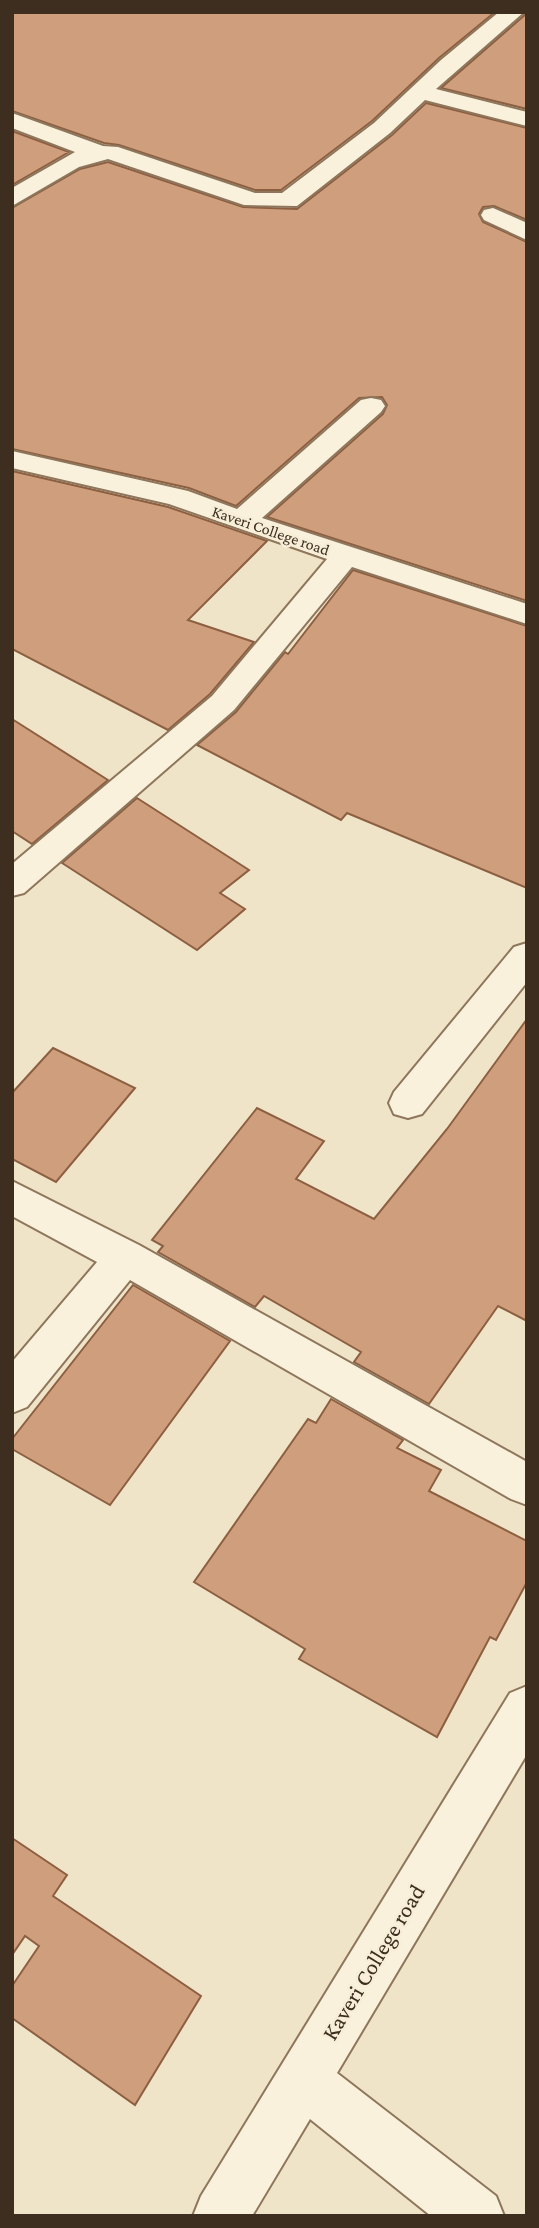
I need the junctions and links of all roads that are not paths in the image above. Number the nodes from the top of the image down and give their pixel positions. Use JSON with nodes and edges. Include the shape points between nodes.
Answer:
{"nodes":[{"id":1,"x":513,"y":12,"type":"edge"},
{"id":2,"x":421,"y":92,"type":"junction"},
{"id":3,"x":527,"y":119,"type":"edge"},
{"id":4,"x":12,"y":120,"type":"edge"},
{"id":5,"x":99,"y":152,"type":"junction"},
{"id":6,"x":12,"y":199,"type":"edge"},
{"id":7,"x":493,"y":215,"type":"dead end"},
{"id":8,"x":527,"y":233,"type":"edge"},
{"id":9,"x":371,"y":406,"type":"dead end"},
{"id":10,"x":12,"y":459,"type":"edge"},
{"id":11,"x":241,"y":521,"type":"junction"},
{"id":12,"x":345,"y":556,"type":"junction"},
{"id":13,"x":527,"y":614,"type":"edge"},
{"id":14,"x":12,"y":884,"type":"edge"},
{"id":15,"x":527,"y":956,"type":"edge"},
{"id":16,"x":408,"y":1103,"type":"dead end"},
{"id":17,"x":12,"y":1198,"type":"edge"},
{"id":18,"x":125,"y":1257,"type":"junction"},
{"id":19,"x":12,"y":1394,"type":"edge"},
{"id":20,"x":527,"y":1485,"type":"edge"},
{"id":21,"x":527,"y":1709,"type":"edge"},
{"id":22,"x":303,"y":2080,"type":"junction"},
{"id":23,"x":221,"y":2216,"type":"edge"},
{"id":24,"x":476,"y":2216,"type":"edge"}],
"edges":[{"from":1,"to":2,"type":"street"},
{"from":2,"to":3,"type":"street"},
{"from":2,"to":5,"type":"street","via":[[288,201],[253,200],[122,155]]},
{"from":4,"to":5,"type":"street"},
{"from":5,"to":6,"type":"street","via":[[76,158]]},
{"from":7,"to":8,"type":"street"},
{"from":9,"to":11,"type":"street"},
{"from":10,"to":11,"type":"street","name":"Kaveri College road","via":[[178,497]]},
{"from":11,"to":12,"type":"street","name":"Kaveri College road"},
{"from":12,"to":13,"type":"street","name":"Kaveri College road"},
{"from":12,"to":14,"type":"street","via":[[223,703]]},
{"from":15,"to":16,"type":"street"},
{"from":17,"to":18,"type":"street"},
{"from":18,"to":19,"type":"street"},
{"from":18,"to":20,"type":"street"},
{"from":21,"to":22,"type":"street","name":"Kaveri College road"},
{"from":22,"to":23,"type":"street","name":"Kaveri College road"},
{"from":22,"to":24,"type":"street"}]}
